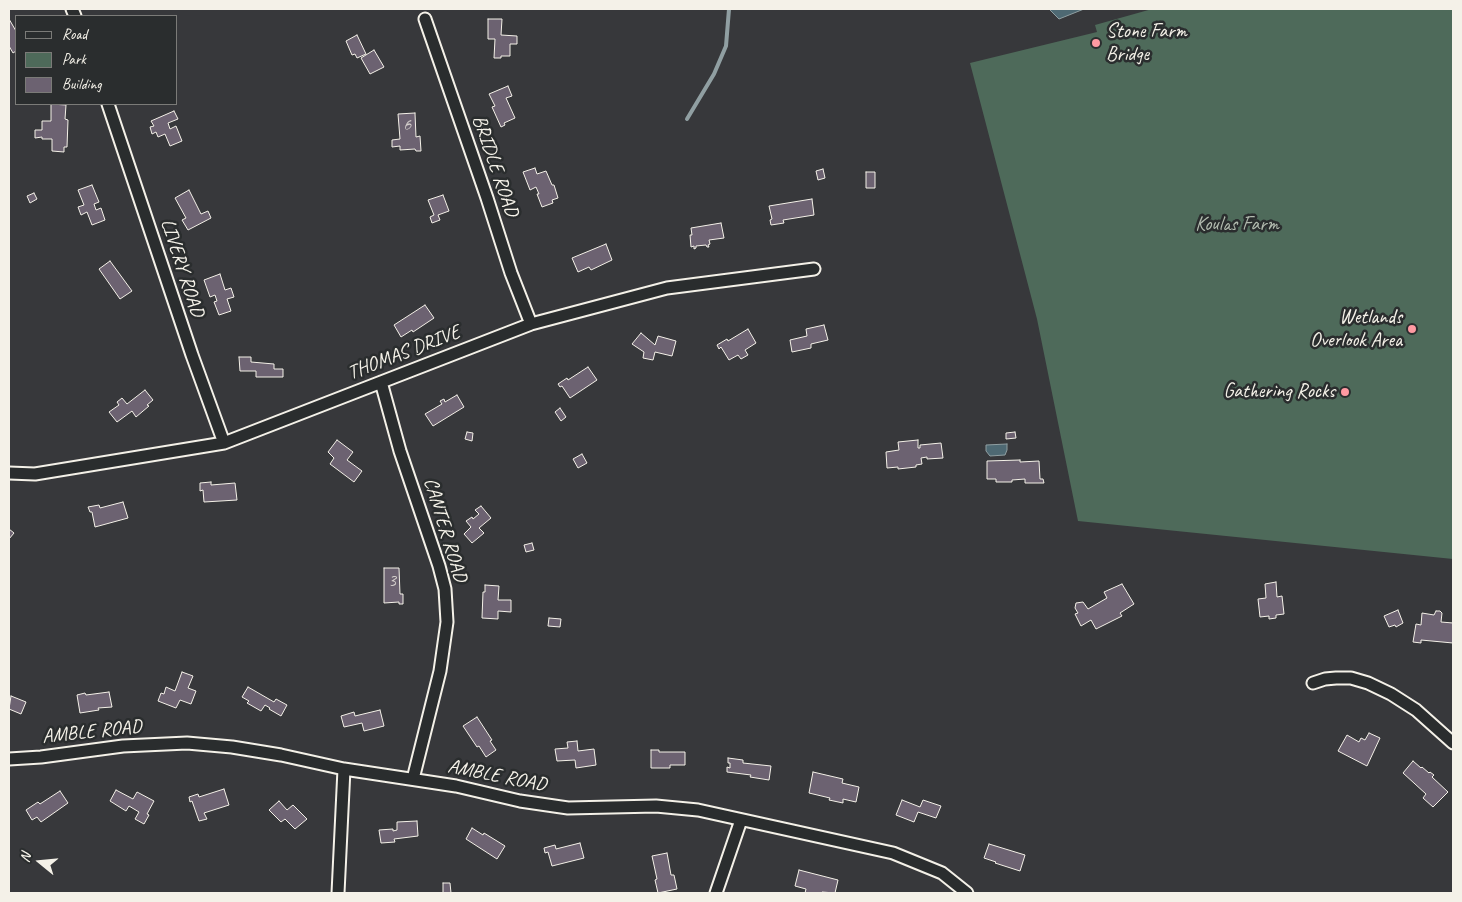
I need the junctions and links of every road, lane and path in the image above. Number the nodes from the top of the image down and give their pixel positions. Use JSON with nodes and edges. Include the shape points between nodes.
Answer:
{"nodes":[{"id":1,"x":425,"y":19,"type":"dead end"},
{"id":2,"x":108,"y":105,"type":"edge"},
{"id":3,"x":814,"y":269,"type":"dead end"},
{"id":4,"x":531,"y":324,"type":"junction"},
{"id":5,"x":381,"y":382,"type":"junction"},
{"id":6,"x":224,"y":443,"type":"junction"},
{"id":7,"x":9,"y":472,"type":"edge"},
{"id":8,"x":1313,"y":683,"type":"dead end"},
{"id":9,"x":1453,"y":743,"type":"edge"},
{"id":10,"x":9,"y":759,"type":"edge"},
{"id":11,"x":344,"y":769,"type":"junction"},
{"id":12,"x":413,"y":779,"type":"junction"},
{"id":13,"x":741,"y":820,"type":"junction"},
{"id":14,"x":338,"y":893,"type":"edge"},
{"id":15,"x":716,"y":893,"type":"edge"},
{"id":16,"x":967,"y":893,"type":"edge"}],
"edges":[{"from":1,"to":4,"type":"street","name":"BRIDLE ROAD"},
{"from":2,"to":6,"type":"street","name":"LIVERY ROAD"},
{"from":3,"to":4,"type":"street","name":"THOMAS DRIVE","via":[[667,288]]},
{"from":4,"to":5,"type":"street","name":"THOMAS DRIVE"},
{"from":5,"to":6,"type":"street","name":"THOMAS DRIVE"},
{"from":5,"to":12,"type":"street","name":"CANTER ROAD","via":[[445,588],[447,622],[440,671]]},
{"from":6,"to":7,"type":"street","name":"THOMAS DRIVE","via":[[35,474]]},
{"from":8,"to":9,"type":"street","via":[[1352,678],[1368,683],[1404,702]]},
{"from":10,"to":11,"type":"street","name":"AMBLE ROAD","via":[[123,746],[187,743],[281,755]]},
{"from":11,"to":12,"type":"street","name":"AMBLE ROAD"},
{"from":11,"to":14,"type":"street"},
{"from":12,"to":13,"type":"street","name":"AMBLE ROAD","via":[[568,808],[656,806],[698,810]]},
{"from":13,"to":15,"type":"street"},
{"from":13,"to":16,"type":"street","name":"AMBLE ROAD","via":[[894,853],[942,873]]}]}
